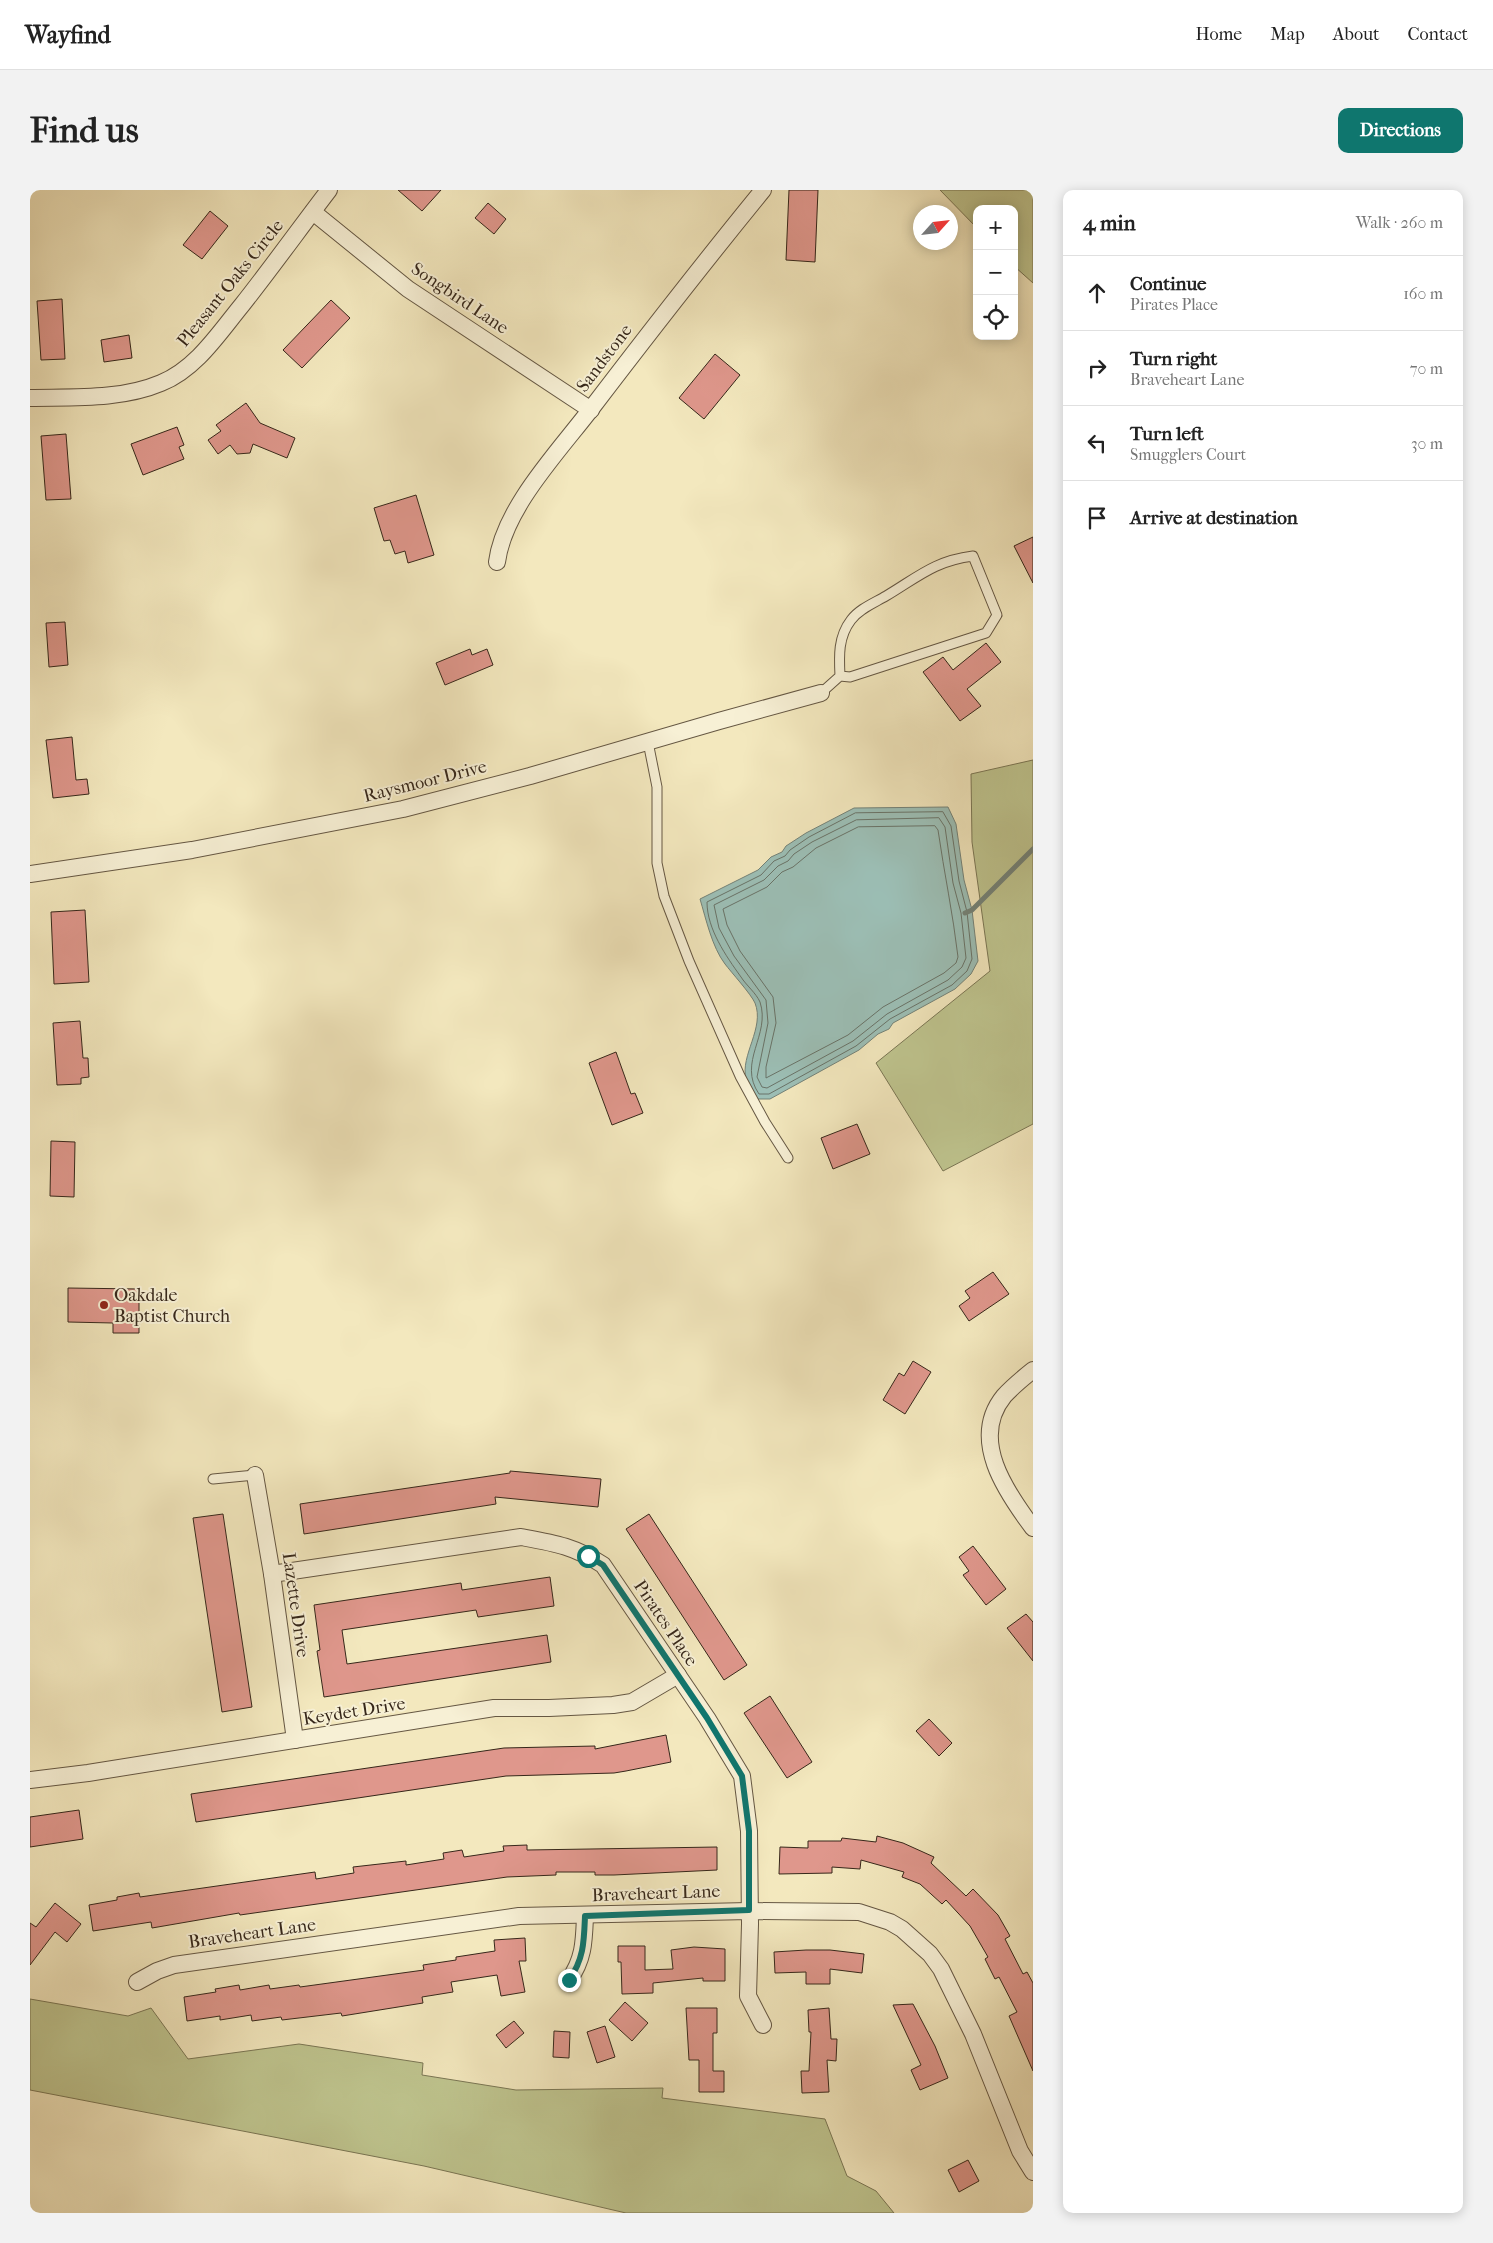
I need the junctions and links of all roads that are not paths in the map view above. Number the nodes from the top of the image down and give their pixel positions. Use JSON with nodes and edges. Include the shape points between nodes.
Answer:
{"nodes":[{"id":1,"x":330,"y":190,"type":"edge"},
{"id":2,"x":763,"y":190,"type":"edge"},
{"id":3,"x":312,"y":212,"type":"junction"},
{"id":4,"x":30,"y":398,"type":"edge"},
{"id":5,"x":591,"y":410,"type":"junction"},
{"id":6,"x":497,"y":562,"type":"dead end"},
{"id":7,"x":840,"y":676,"type":"junction"},
{"id":8,"x":821,"y":693,"type":"joint"},
{"id":9,"x":648,"y":742,"type":"junction"},
{"id":10,"x":30,"y":874,"type":"edge"},
{"id":11,"x":788,"y":1158,"type":"dead end"},
{"id":12,"x":1033,"y":1370,"type":"edge"},
{"id":13,"x":255,"y":1476,"type":"joint"},
{"id":14,"x":213,"y":1479,"type":"dead end"},
{"id":15,"x":1033,"y":1528,"type":"edge"},
{"id":16,"x":272,"y":1574,"type":"junction"},
{"id":17,"x":678,"y":1674,"type":"junction"},
{"id":18,"x":296,"y":1740,"type":"junction"},
{"id":19,"x":30,"y":1780,"type":"edge"},
{"id":20,"x":749,"y":1910,"type":"junction"},
{"id":21,"x":585,"y":1916,"type":"junction"},
{"id":22,"x":569,"y":1980,"type":"dead end"},
{"id":23,"x":136,"y":1982,"type":"dead end"},
{"id":24,"x":763,"y":2025,"type":"dead end"},
{"id":25,"x":1033,"y":2172,"type":"edge"}],
"edges":[{"from":1,"to":3,"type":"street","name":"Pleasant Oaks Circle"},
{"from":2,"to":5,"type":"street","name":"Sandstone","via":[[694,274]]},
{"from":3,"to":4,"type":"street","name":"Pleasant Oaks Circle","via":[[217,336],[182,372],[133,392]]},
{"from":3,"to":5,"type":"street","name":"Songbird Lane","via":[[408,289]]},
{"from":5,"to":6,"type":"street","name":"Sandstone","via":[[536,478],[499,545]]},
{"from":7,"to":7,"type":"lane","via":[[850,677],[986,633],[997,615],[973,556],[955,559],[920,573],[860,611],[850,621],[838,649]]},
{"from":7,"to":8,"type":"lane"},
{"from":8,"to":9,"type":"street","name":"Raysmoor Drive"},
{"from":9,"to":10,"type":"street","name":"Raysmoor Drive","via":[[403,810],[184,852]]},
{"from":9,"to":11,"type":"lane","via":[[658,787],[657,863],[664,896],[740,1076]]},
{"from":12,"to":15,"type":"street","via":[[1003,1397],[996,1410],[991,1443],[994,1465],[1004,1486]]},
{"from":13,"to":14,"type":"lane"},
{"from":13,"to":16,"type":"street","name":"Lazette Drive"},
{"from":16,"to":17,"type":"street","name":"Pirates Place","via":[[520,1537],[561,1544],[603,1565]]},
{"from":16,"to":18,"type":"street","name":"Lazette Drive"},
{"from":17,"to":18,"type":"street","name":"Keydet Drive","via":[[632,1702],[494,1708]]},
{"from":17,"to":20,"type":"street","name":"Pirates Place","via":[[742,1776],[749,1831]]},
{"from":18,"to":19,"type":"street","name":"Keydet Drive"},
{"from":20,"to":21,"type":"street","name":"Braveheart Lane"},
{"from":20,"to":24,"type":"street","name":"Pirates Place","via":[[748,1996]]},
{"from":20,"to":25,"type":"street","name":"Braveheart Lane","via":[[859,1912],[890,1922],[920,1942],[941,1970],[961,2006],[1020,2151]]},
{"from":21,"to":22,"type":"street","via":[[583,1948],[578,1968]]},
{"from":21,"to":23,"type":"street","name":"Braveheart Lane","via":[[497,1918],[174,1965]]}]}
